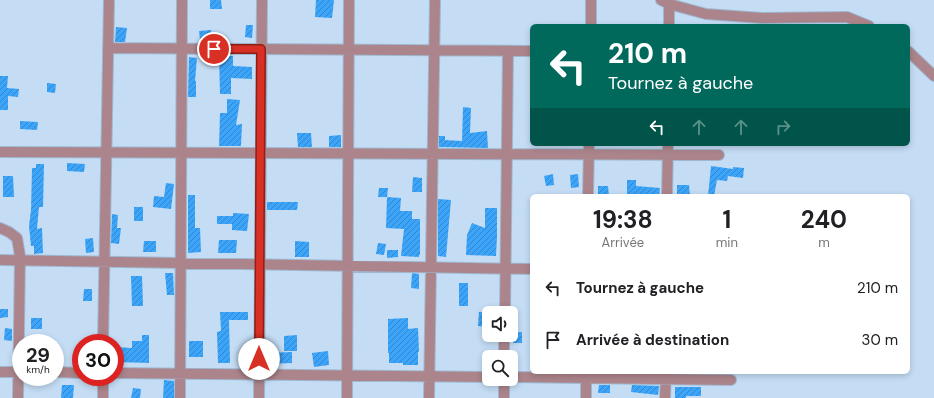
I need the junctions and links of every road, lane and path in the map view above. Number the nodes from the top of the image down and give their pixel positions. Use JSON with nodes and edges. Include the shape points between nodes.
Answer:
{"nodes":[{"id":1,"x":109,"y":0,"type":"edge"},
{"id":2,"x":182,"y":0,"type":"edge"},
{"id":3,"x":262,"y":0,"type":"edge"},
{"id":4,"x":349,"y":0,"type":"edge"},
{"id":5,"x":435,"y":0,"type":"edge"},
{"id":6,"x":591,"y":0,"type":"edge"},
{"id":7,"x":665,"y":2,"type":"edge"},
{"id":8,"x":591,"y":24,"type":"edge"},
{"id":9,"x":669,"y":24,"type":"edge"},
{"id":10,"x":864,"y":24,"type":"edge"},
{"id":11,"x":108,"y":48,"type":"junction"},
{"id":12,"x":182,"y":49,"type":"junction"},
{"id":13,"x":261,"y":49,"type":"junction"},
{"id":14,"x":349,"y":50,"type":"junction"},
{"id":15,"x":434,"y":50,"type":"junction"},
{"id":16,"x":508,"y":51,"type":"junction"},
{"id":17,"x":530,"y":51,"type":"edge"},
{"id":18,"x":910,"y":53,"type":"edge"},
{"id":19,"x":934,"y":76,"type":"edge"},
{"id":20,"x":668,"y":146,"type":"edge"},
{"id":21,"x":589,"y":149,"type":"edge"},
{"id":22,"x":0,"y":152,"type":"edge"},
{"id":23,"x":107,"y":152,"type":"junction"},
{"id":24,"x":181,"y":153,"type":"junction"},
{"id":25,"x":260,"y":153,"type":"junction"},
{"id":26,"x":349,"y":153,"type":"junction"},
{"id":27,"x":433,"y":154,"type":"junction"},
{"id":28,"x":506,"y":154,"type":"junction"},
{"id":29,"x":668,"y":155,"type":"junction"},
{"id":30,"x":719,"y":155,"type":"dead end"},
{"id":31,"x":588,"y":194,"type":"edge"},
{"id":32,"x":667,"y":194,"type":"edge"},
{"id":33,"x":0,"y":228,"type":"edge"},
{"id":34,"x":0,"y":260,"type":"edge"},
{"id":35,"x":20,"y":260,"type":"junction"},
{"id":36,"x":105,"y":262,"type":"junction"},
{"id":37,"x":180,"y":263,"type":"junction"},
{"id":38,"x":260,"y":264,"type":"junction"},
{"id":39,"x":348,"y":266,"type":"junction"},
{"id":40,"x":431,"y":267,"type":"junction"},
{"id":41,"x":505,"y":268,"type":"junction"},
{"id":42,"x":530,"y":269,"type":"edge"},
{"id":43,"x":505,"y":306,"type":"edge"},
{"id":44,"x":20,"y":334,"type":"edge"},
{"id":45,"x":104,"y":334,"type":"edge"},
{"id":46,"x":0,"y":372,"type":"edge"},
{"id":47,"x":12,"y":372,"type":"edge"},
{"id":48,"x":124,"y":373,"type":"edge"},
{"id":49,"x":180,"y":374,"type":"junction"},
{"id":50,"x":259,"y":375,"type":"junction"},
{"id":51,"x":586,"y":375,"type":"edge"},
{"id":52,"x":348,"y":376,"type":"junction"},
{"id":53,"x":666,"y":376,"type":"edge"},
{"id":54,"x":430,"y":377,"type":"junction"},
{"id":55,"x":482,"y":377,"type":"edge"},
{"id":56,"x":518,"y":378,"type":"edge"},
{"id":57,"x":731,"y":380,"type":"dead end"},
{"id":58,"x":19,"y":386,"type":"edge"},
{"id":59,"x":103,"y":386,"type":"edge"},
{"id":60,"x":504,"y":386,"type":"edge"},
{"id":61,"x":18,"y":398,"type":"edge"},
{"id":62,"x":103,"y":398,"type":"edge"},
{"id":63,"x":180,"y":398,"type":"edge"},
{"id":64,"x":259,"y":398,"type":"edge"},
{"id":65,"x":348,"y":398,"type":"edge"},
{"id":66,"x":429,"y":398,"type":"edge"},
{"id":67,"x":504,"y":398,"type":"edge"},
{"id":68,"x":586,"y":398,"type":"edge"},
{"id":69,"x":666,"y":398,"type":"edge"}],
"edges":[{"from":1,"to":11,"type":"street"},
{"from":2,"to":12,"type":"street"},
{"from":3,"to":13,"type":"street"},
{"from":4,"to":14,"type":"street"},
{"from":5,"to":15,"type":"street"},
{"from":6,"to":8,"type":"street"},
{"from":7,"to":9,"type":"street"},
{"from":7,"to":10,"type":"street","via":[[706,14],[762,18],[847,17]]},
{"from":11,"to":12,"type":"street"},
{"from":11,"to":23,"type":"street"},
{"from":12,"to":13,"type":"street"},
{"from":12,"to":24,"type":"street"},
{"from":13,"to":14,"type":"street"},
{"from":13,"to":25,"type":"street"},
{"from":14,"to":15,"type":"street"},
{"from":14,"to":26,"type":"street"},
{"from":15,"to":16,"type":"street"},
{"from":15,"to":27,"type":"street"},
{"from":16,"to":17,"type":"street"},
{"from":16,"to":28,"type":"street"},
{"from":18,"to":19,"type":"street"},
{"from":20,"to":29,"type":"street"},
{"from":21,"to":28,"type":"street"},
{"from":21,"to":29,"type":"street"},
{"from":21,"to":31,"type":"street"},
{"from":22,"to":23,"type":"street"},
{"from":23,"to":24,"type":"street"},
{"from":23,"to":36,"type":"street"},
{"from":24,"to":25,"type":"street"},
{"from":24,"to":37,"type":"street"},
{"from":25,"to":26,"type":"street"},
{"from":25,"to":38,"type":"street"},
{"from":26,"to":27,"type":"street"},
{"from":26,"to":39,"type":"street"},
{"from":27,"to":28,"type":"street"},
{"from":27,"to":40,"type":"street"},
{"from":28,"to":41,"type":"street"},
{"from":29,"to":30,"type":"street"},
{"from":29,"to":32,"type":"street"},
{"from":33,"to":35,"type":"street","via":[[17,238]]},
{"from":34,"to":35,"type":"street"},
{"from":35,"to":36,"type":"street"},
{"from":35,"to":44,"type":"street"},
{"from":36,"to":37,"type":"street"},
{"from":36,"to":45,"type":"street"},
{"from":37,"to":38,"type":"street"},
{"from":37,"to":49,"type":"street"},
{"from":38,"to":39,"type":"street"},
{"from":38,"to":50,"type":"street"},
{"from":39,"to":40,"type":"street"},
{"from":39,"to":52,"type":"street"},
{"from":40,"to":41,"type":"street"},
{"from":40,"to":54,"type":"street"},
{"from":41,"to":42,"type":"street"},
{"from":41,"to":43,"type":"street"},
{"from":46,"to":47,"type":"street"},
{"from":48,"to":49,"type":"street"},
{"from":49,"to":50,"type":"street"},
{"from":49,"to":63,"type":"street"},
{"from":50,"to":52,"type":"street"},
{"from":50,"to":64,"type":"street"},
{"from":51,"to":53,"type":"street"},
{"from":51,"to":56,"type":"street"},
{"from":51,"to":68,"type":"street"},
{"from":52,"to":54,"type":"street"},
{"from":52,"to":65,"type":"street"},
{"from":53,"to":57,"type":"street"},
{"from":53,"to":69,"type":"street"},
{"from":54,"to":55,"type":"street"},
{"from":54,"to":66,"type":"street"},
{"from":58,"to":61,"type":"street"},
{"from":59,"to":62,"type":"street"},
{"from":60,"to":67,"type":"street"}]}
